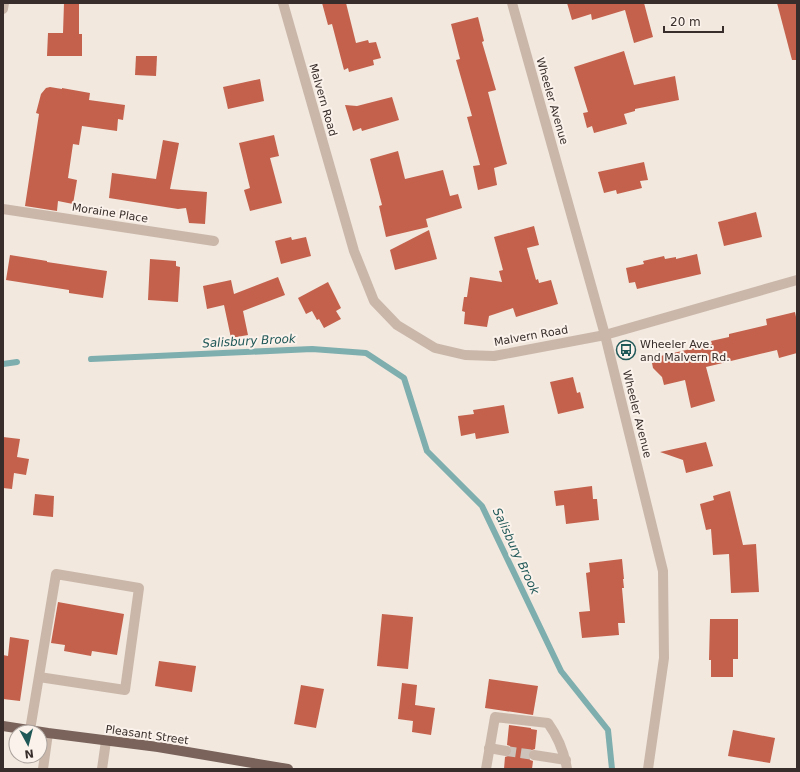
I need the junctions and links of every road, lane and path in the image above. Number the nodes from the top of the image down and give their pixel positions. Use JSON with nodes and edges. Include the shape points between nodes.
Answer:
{"nodes":[{"id":1,"x":4,"y":3,"type":"edge"},
{"id":2,"x":283,"y":3,"type":"edge"},
{"id":3,"x":512,"y":3,"type":"edge"},
{"id":4,"x":3,"y":9,"type":"edge"},
{"id":5,"x":3,"y":209,"type":"edge"},
{"id":6,"x":214,"y":241,"type":"dead end"},
{"id":7,"x":797,"y":280,"type":"edge"},
{"id":8,"x":605,"y":335,"type":"junction"},
{"id":9,"x":40,"y":677,"type":"junction"},
{"id":10,"x":31,"y":724,"type":"edge"},
{"id":11,"x":48,"y":733,"type":"edge"},
{"id":12,"x":106,"y":741,"type":"junction"},
{"id":13,"x":489,"y":748,"type":"junction"},
{"id":14,"x":506,"y":751,"type":"tunnel mouth"},
{"id":15,"x":534,"y":755,"type":"tunnel mouth"},
{"id":16,"x":567,"y":765,"type":"edge"},
{"id":17,"x":102,"y":769,"type":"edge"},
{"id":18,"x":288,"y":769,"type":"edge"},
{"id":19,"x":486,"y":769,"type":"edge"},
{"id":20,"x":648,"y":769,"type":"edge"}],
"edges":[{"from":1,"to":4,"type":"street"},
{"from":2,"to":8,"type":"street","name":"Malvern Road","via":[[354,251],[374,301],[397,325],[435,348],[465,355],[494,356]]},
{"from":3,"to":8,"type":"street","name":"Wheeler Avenue"},
{"from":5,"to":6,"type":"street","name":"Moraine Place"},
{"from":7,"to":8,"type":"street","name":"Malvern Road"},
{"from":8,"to":20,"type":"street","name":"Wheeler Avenue","via":[[663,570],[664,658]]},
{"from":9,"to":9,"type":"street","via":[[56,574],[139,588],[124,690]]},
{"from":9,"to":10,"type":"street"},
{"from":11,"to":12,"type":"main road","name":"Pleasant Street"},
{"from":12,"to":17,"type":"street"},
{"from":12,"to":18,"type":"main road","name":"Pleasant Street"},
{"from":13,"to":14,"type":"street"},
{"from":13,"to":16,"type":"street","via":[[494,717],[548,723],[558,736]]},
{"from":13,"to":19,"type":"street"},
{"from":15,"to":16,"type":"street"}]}
